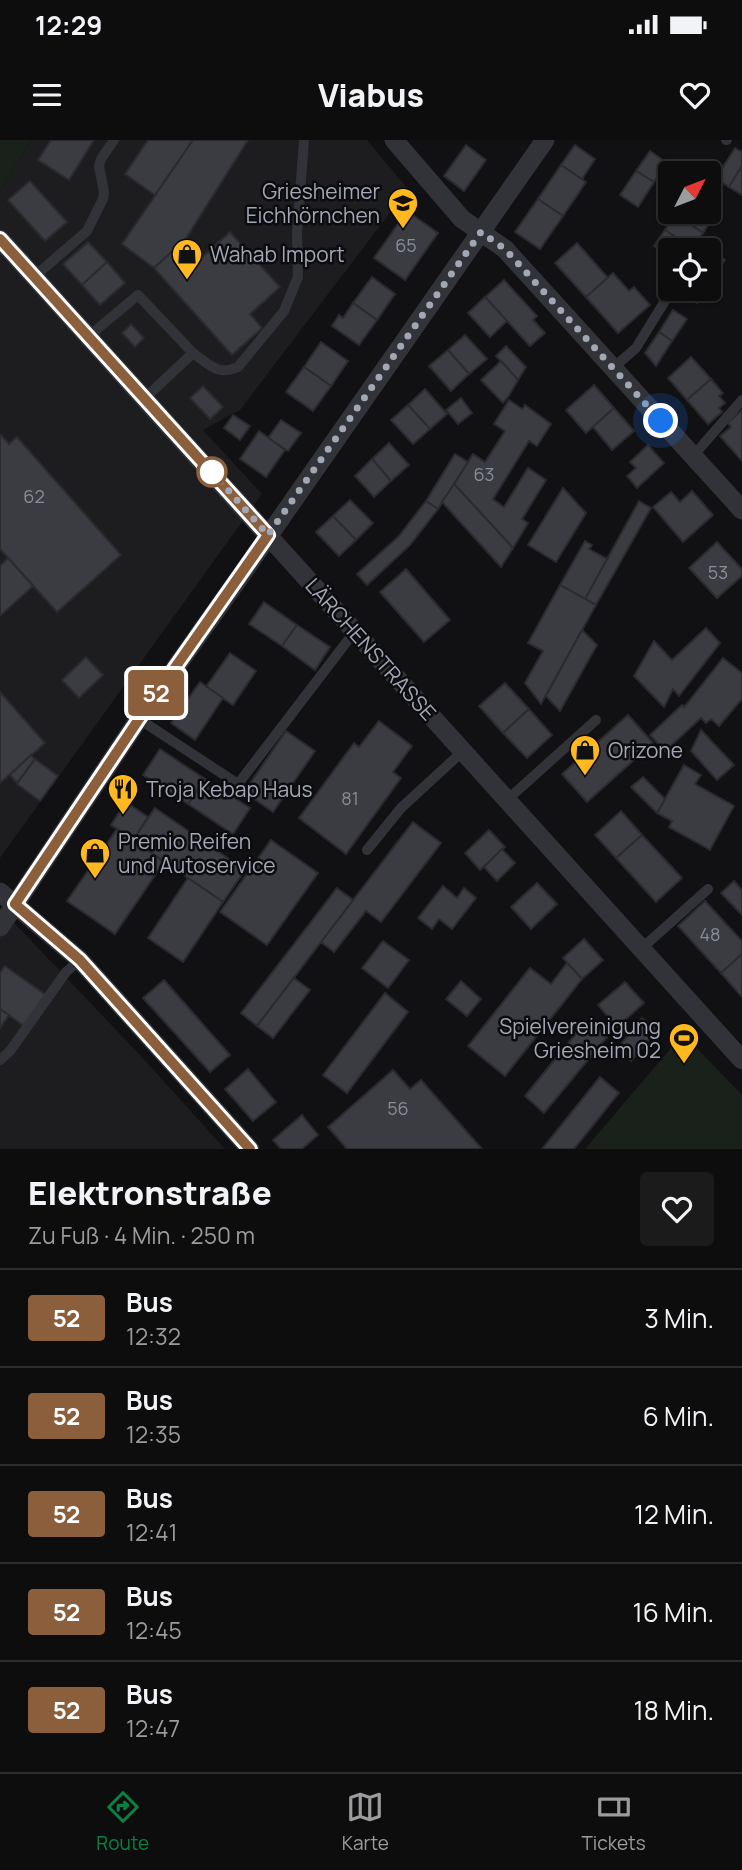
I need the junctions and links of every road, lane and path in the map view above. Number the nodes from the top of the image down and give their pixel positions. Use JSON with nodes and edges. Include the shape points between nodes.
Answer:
{"nodes":[{"id":1,"x":114,"y":140,"type":"edge"},
{"id":2,"x":304,"y":140,"type":"edge"},
{"id":3,"x":394,"y":140,"type":"edge"},
{"id":4,"x":545,"y":140,"type":"edge"},
{"id":5,"x":481,"y":232,"type":"junction"},
{"id":6,"x":0,"y":239,"type":"edge"},
{"id":7,"x":35,"y":276,"type":"junction"},
{"id":8,"x":665,"y":301,"type":"edge"},
{"id":9,"x":89,"y":336,"type":"junction"},
{"id":10,"x":192,"y":353,"type":"junction"},
{"id":11,"x":613,"y":368,"type":"junction"},
{"id":12,"x":145,"y":398,"type":"junction"},
{"id":13,"x":742,"y":400,"type":"edge"},
{"id":14,"x":693,"y":456,"type":"junction"},
{"id":15,"x":742,"y":510,"type":"edge"},
{"id":16,"x":268,"y":535,"type":"junction"},
{"id":17,"x":355,"y":631,"type":"junction"},
{"id":18,"x":139,"y":719,"type":"junction"},
{"id":19,"x":596,"y":720,"type":"dead end"},
{"id":20,"x":463,"y":751,"type":"junction"},
{"id":21,"x":507,"y":800,"type":"junction"},
{"id":22,"x":367,"y":850,"type":"dead end"},
{"id":23,"x":708,"y":890,"type":"dead end"},
{"id":24,"x":8,"y":898,"type":"edge"},
{"id":25,"x":0,"y":927,"type":"edge"},
{"id":26,"x":641,"y":949,"type":"junction"},
{"id":27,"x":80,"y":960,"type":"junction"},
{"id":28,"x":0,"y":1060,"type":"edge"},
{"id":29,"x":742,"y":1060,"type":"edge"},
{"id":30,"x":250,"y":1149,"type":"edge"}],
"edges":[{"from":1,"to":7,"type":"lane","via":[[101,159],[103,200],[87,231]]},
{"from":2,"to":10,"type":"lane","via":[[298,277],[284,310],[238,367],[228,372]]},
{"from":3,"to":5,"type":"street","via":[[462,219]]},
{"from":4,"to":5,"type":"street"},
{"from":5,"to":11,"type":"street","via":[[505,249]]},
{"from":5,"to":16,"type":"street"},
{"from":6,"to":7,"type":"street","name":"LÄRCHENSTRASSE"},
{"from":7,"to":9,"type":"street","name":"LÄRCHENSTRASSE"},
{"from":8,"to":11,"type":"lane","via":[[636,348]]},
{"from":9,"to":10,"type":"lane","via":[[138,295]]},
{"from":9,"to":12,"type":"street","name":"LÄRCHENSTRASSE"},
{"from":10,"to":12,"type":"lane"},
{"from":11,"to":14,"type":"street"},
{"from":12,"to":16,"type":"street","name":"LÄRCHENSTRASSE"},
{"from":13,"to":14,"type":"lane"},
{"from":14,"to":15,"type":"street"},
{"from":16,"to":17,"type":"street","name":"LÄRCHENSTRASSE"},
{"from":16,"to":18,"type":"street"},
{"from":17,"to":18,"type":"lane","via":[[238,784]]},
{"from":17,"to":20,"type":"street","name":"LÄRCHENSTRASSE"},
{"from":18,"to":24,"type":"street"},
{"from":19,"to":21,"type":"lane"},
{"from":20,"to":21,"type":"street","name":"LÄRCHENSTRASSE"},
{"from":20,"to":22,"type":"lane","via":[[401,808]]},
{"from":21,"to":26,"type":"street","name":"LÄRCHENSTRASSE"},
{"from":23,"to":26,"type":"lane"},
{"from":24,"to":25,"type":"street"},
{"from":24,"to":27,"type":"street"},
{"from":26,"to":29,"type":"street","name":"LÄRCHENSTRASSE"},
{"from":27,"to":28,"type":"lane"},
{"from":27,"to":30,"type":"street"}]}
